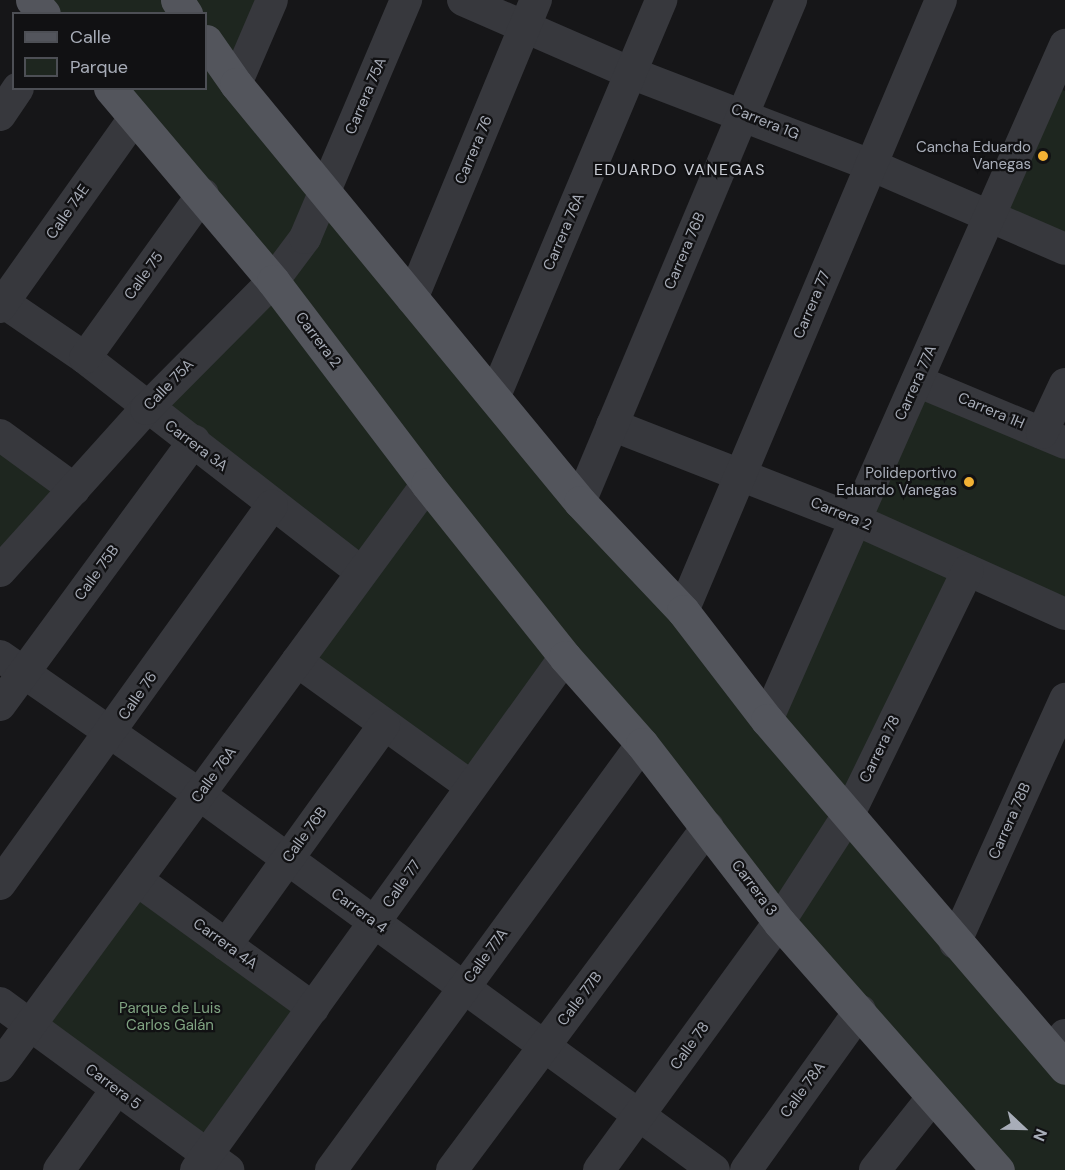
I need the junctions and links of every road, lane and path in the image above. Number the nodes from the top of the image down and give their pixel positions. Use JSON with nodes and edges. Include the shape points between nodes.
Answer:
{"nodes":[{"id":1,"x":32,"y":0,"type":"edge"},
{"id":2,"x":272,"y":0,"type":"edge"},
{"id":3,"x":406,"y":0,"type":"edge"},
{"id":4,"x":463,"y":0,"type":"edge"},
{"id":5,"x":661,"y":0,"type":"edge"},
{"id":6,"x":791,"y":0,"type":"edge"},
{"id":7,"x":941,"y":0,"type":"edge"},
{"id":8,"x":42,"y":12,"type":"edge"},
{"id":9,"x":530,"y":14,"type":"edge"},
{"id":10,"x":207,"y":42,"type":"edge"},
{"id":11,"x":1065,"y":45,"type":"edge"},
{"id":12,"x":631,"y":73,"type":"junction"},
{"id":13,"x":1057,"y":83,"type":"edge"},
{"id":14,"x":236,"y":84,"type":"junction"},
{"id":15,"x":17,"y":90,"type":"edge"},
{"id":16,"x":112,"y":90,"type":"edge"},
{"id":17,"x":743,"y":113,"type":"junction"},
{"id":18,"x":0,"y":114,"type":"edge"},
{"id":19,"x":135,"y":117,"type":"junction"},
{"id":20,"x":872,"y":165,"type":"junction"},
{"id":21,"x":326,"y":191,"type":"junction"},
{"id":22,"x":203,"y":194,"type":"junction"},
{"id":23,"x":989,"y":216,"type":"junction"},
{"id":24,"x":1065,"y":249,"type":"edge"},
{"id":25,"x":273,"y":281,"type":"junction"},
{"id":26,"x":412,"y":299,"type":"junction"},
{"id":27,"x":1,"y":303,"type":"edge"},
{"id":28,"x":85,"y":358,"type":"junction"},
{"id":29,"x":917,"y":381,"type":"junction"},
{"id":30,"x":1065,"y":384,"type":"edge"},
{"id":31,"x":494,"y":398,"type":"junction"},
{"id":32,"x":146,"y":409,"type":"junction"},
{"id":33,"x":612,"y":425,"type":"junction"},
{"id":34,"x":0,"y":435,"type":"edge"},
{"id":35,"x":1054,"y":438,"type":"edge"},
{"id":36,"x":194,"y":441,"type":"junction"},
{"id":37,"x":741,"y":475,"type":"junction"},
{"id":38,"x":427,"y":484,"type":"junction"},
{"id":39,"x":74,"y":489,"type":"junction"},
{"id":40,"x":580,"y":502,"type":"junction"},
{"id":41,"x":272,"y":506,"type":"junction"},
{"id":42,"x":856,"y":519,"type":"junction"},
{"id":43,"x":968,"y":570,"type":"junction"},
{"id":44,"x":0,"y":571,"type":"edge"},
{"id":45,"x":361,"y":572,"type":"junction"},
{"id":46,"x":519,"y":597,"type":"joint"},
{"id":47,"x":683,"y":611,"type":"junction"},
{"id":48,"x":1065,"y":614,"type":"edge"},
{"id":49,"x":565,"y":657,"type":"junction"},
{"id":50,"x":297,"y":661,"type":"junction"},
{"id":51,"x":11,"y":665,"type":"edge"},
{"id":52,"x":1065,"y":699,"type":"edge"},
{"id":53,"x":0,"y":705,"type":"edge"},
{"id":54,"x":767,"y":720,"type":"junction"},
{"id":55,"x":384,"y":725,"type":"junction"},
{"id":56,"x":112,"y":733,"type":"junction"},
{"id":57,"x":642,"y":744,"type":"junction"},
{"id":58,"x":470,"y":786,"type":"junction"},
{"id":59,"x":200,"y":795,"type":"junction"},
{"id":60,"x":849,"y":814,"type":"junction"},
{"id":61,"x":708,"y":828,"type":"junction"},
{"id":62,"x":288,"y":859,"type":"junction"},
{"id":63,"x":137,"y":880,"type":"junction"},
{"id":64,"x":0,"y":884,"type":"edge"},
{"id":65,"x":780,"y":922,"type":"junction"},
{"id":66,"x":375,"y":923,"type":"junction"},
{"id":67,"x":955,"y":943,"type":"junction"},
{"id":68,"x":226,"y":945,"type":"junction"},
{"id":69,"x":463,"y":987,"type":"junction"},
{"id":70,"x":0,"y":1003,"type":"edge"},
{"id":71,"x":313,"y":1008,"type":"junction"},
{"id":72,"x":860,"y":1011,"type":"junction"},
{"id":73,"x":30,"y":1025,"type":"junction"},
{"id":74,"x":545,"y":1047,"type":"junction"},
{"id":75,"x":1062,"y":1053,"type":"edge"},
{"id":76,"x":0,"y":1066,"type":"edge"},
{"id":77,"x":116,"y":1090,"type":"junction"},
{"id":78,"x":932,"y":1098,"type":"junction"},
{"id":79,"x":640,"y":1116,"type":"junction"},
{"id":80,"x":210,"y":1165,"type":"edge"},
{"id":81,"x":59,"y":1170,"type":"edge"},
{"id":82,"x":331,"y":1170,"type":"edge"},
{"id":83,"x":452,"y":1170,"type":"edge"},
{"id":84,"x":599,"y":1170,"type":"edge"},
{"id":85,"x":714,"y":1170,"type":"edge"},
{"id":86,"x":746,"y":1170,"type":"edge"},
{"id":87,"x":875,"y":1170,"type":"edge"},
{"id":88,"x":998,"y":1170,"type":"edge"}],
"edges":[{"from":1,"to":8,"type":"main road"},
{"from":2,"to":14,"type":"street"},
{"from":3,"to":21,"type":"street","name":"Carrera 75A"},
{"from":4,"to":9,"type":"street","name":"Carrera 1G"},
{"from":5,"to":12,"type":"street","name":"Carrera 76A"},
{"from":6,"to":17,"type":"street","name":"Carrera 76B"},
{"from":7,"to":20,"type":"street","name":"Carrera 77"},
{"from":9,"to":12,"type":"street","name":"Carrera 1G"},
{"from":9,"to":26,"type":"street","name":"Carrera 76"},
{"from":10,"to":14,"type":"main road"},
{"from":11,"to":13,"type":"street","name":"Carrera 77A"},
{"from":12,"to":17,"type":"street","name":"Carrera 1G"},
{"from":12,"to":31,"type":"street","name":"Carrera 76A"},
{"from":13,"to":23,"type":"street","name":"Carrera 77A"},
{"from":14,"to":21,"type":"main road"},
{"from":15,"to":18,"type":"street"},
{"from":16,"to":19,"type":"main road","name":"Carrera 2"},
{"from":17,"to":20,"type":"street","name":"Carrera 1G"},
{"from":17,"to":33,"type":"street","name":"Carrera 76B"},
{"from":19,"to":22,"type":"main road","name":"Carrera 2"},
{"from":19,"to":27,"type":"street","name":"Calle 74E"},
{"from":20,"to":23,"type":"street","name":"Carrera 1G"},
{"from":20,"to":37,"type":"street","name":"Carrera 77"},
{"from":21,"to":25,"type":"street","name":"Calle 75A","via":[[305,238]]},
{"from":21,"to":26,"type":"main road"},
{"from":22,"to":25,"type":"main road","name":"Carrera 2"},
{"from":22,"to":28,"type":"street","name":"Calle 75"},
{"from":23,"to":24,"type":"street","name":"Carrera 1G"},
{"from":23,"to":29,"type":"street","name":"Carrera 77A"},
{"from":25,"to":32,"type":"street","name":"Calle 75A"},
{"from":25,"to":38,"type":"main road","name":"Carrera 2"},
{"from":26,"to":31,"type":"main road"},
{"from":27,"to":28,"type":"street","name":"Carrera 3A"},
{"from":28,"to":32,"type":"street","name":"Carrera 3A"},
{"from":29,"to":35,"type":"street","name":"Carrera 1H"},
{"from":29,"to":42,"type":"street","name":"Carrera 77A"},
{"from":30,"to":35,"type":"street"},
{"from":31,"to":40,"type":"main road"},
{"from":32,"to":36,"type":"street","name":"Carrera 3A"},
{"from":32,"to":39,"type":"street","name":"Calle 75A"},
{"from":33,"to":37,"type":"street","name":"Carrera 2"},
{"from":33,"to":40,"type":"street","name":"Carrera 76B"},
{"from":34,"to":39,"type":"street"},
{"from":36,"to":41,"type":"street","name":"Carrera 3A"},
{"from":36,"to":51,"type":"street","name":"Calle 75B"},
{"from":37,"to":42,"type":"street","name":"Carrera 2"},
{"from":37,"to":47,"type":"street","name":"Carrera 77"},
{"from":38,"to":45,"type":"street","name":"Calle 76A"},
{"from":38,"to":46,"type":"main road","name":"Carrera 2"},
{"from":39,"to":44,"type":"street","name":"Calle 75A"},
{"from":40,"to":47,"type":"main road"},
{"from":41,"to":45,"type":"street","name":"Carrera 3A"},
{"from":41,"to":56,"type":"street","name":"Calle 76"},
{"from":42,"to":43,"type":"street","name":"Carrera 2"},
{"from":42,"to":54,"type":"street","name":"Carrera 77A"},
{"from":43,"to":48,"type":"street","name":"Carrera 2"},
{"from":43,"to":60,"type":"street","name":"Carrera 78"},
{"from":45,"to":50,"type":"street","name":"Calle 76A"},
{"from":46,"to":49,"type":"main road","name":"Carrera 3"},
{"from":47,"to":54,"type":"main road"},
{"from":49,"to":57,"type":"main road","name":"Carrera 3"},
{"from":49,"to":58,"type":"street","name":"Calle 77"},
{"from":50,"to":55,"type":"street"},
{"from":50,"to":59,"type":"street","name":"Calle 76A"},
{"from":51,"to":53,"type":"street","name":"Calle 75B"},
{"from":51,"to":56,"type":"street","name":"Carrera 4"},
{"from":52,"to":67,"type":"street","name":"Carrera 78B"},
{"from":54,"to":60,"type":"main road"},
{"from":55,"to":58,"type":"street"},
{"from":55,"to":62,"type":"street","name":"Calle 76B"},
{"from":56,"to":59,"type":"street","name":"Carrera 4"},
{"from":56,"to":64,"type":"street","name":"Calle 76"},
{"from":57,"to":61,"type":"main road","name":"Carrera 3"},
{"from":57,"to":69,"type":"street","name":"Calle 77A"},
{"from":58,"to":66,"type":"street","name":"Calle 77"},
{"from":59,"to":62,"type":"street","name":"Carrera 4"},
{"from":59,"to":63,"type":"street","name":"Calle 76A"},
{"from":60,"to":65,"type":"street","name":"Carrera 78"},
{"from":60,"to":67,"type":"main road"},
{"from":61,"to":65,"type":"main road","name":"Carrera 3"},
{"from":61,"to":74,"type":"street","name":"Calle 77B"},
{"from":62,"to":66,"type":"street","name":"Carrera 4"},
{"from":62,"to":68,"type":"street","name":"Calle 76B"},
{"from":63,"to":68,"type":"street","name":"Carrera 4A"},
{"from":63,"to":73,"type":"street","name":"Calle 76A"},
{"from":65,"to":72,"type":"main road","name":"Carrera 3"},
{"from":65,"to":79,"type":"street","name":"Calle 78"},
{"from":66,"to":69,"type":"street","name":"Carrera 4"},
{"from":66,"to":71,"type":"street","name":"Calle 77"},
{"from":67,"to":75,"type":"main road"},
{"from":68,"to":71,"type":"street","name":"Carrera 4A"},
{"from":69,"to":74,"type":"street","name":"Carrera 4"},
{"from":69,"to":82,"type":"street","name":"Calle 77A"},
{"from":70,"to":73,"type":"street","name":"Carrera 5"},
{"from":71,"to":80,"type":"street","name":"Calle 77"},
{"from":72,"to":78,"type":"main road","name":"Carrera 3"},
{"from":72,"to":86,"type":"street","name":"Calle 78A"},
{"from":73,"to":76,"type":"street","name":"Calle 76A"},
{"from":73,"to":77,"type":"street","name":"Carrera 5"},
{"from":74,"to":79,"type":"street","name":"Carrera 4"},
{"from":74,"to":83,"type":"street","name":"Calle 77B"},
{"from":77,"to":80,"type":"street","name":"Carrera 5"},
{"from":77,"to":81,"type":"street"},
{"from":78,"to":87,"type":"street"},
{"from":78,"to":88,"type":"main road","name":"Carrera 3"},
{"from":79,"to":84,"type":"street","name":"Calle 78"},
{"from":79,"to":85,"type":"street","name":"Carrera 4"}]}
